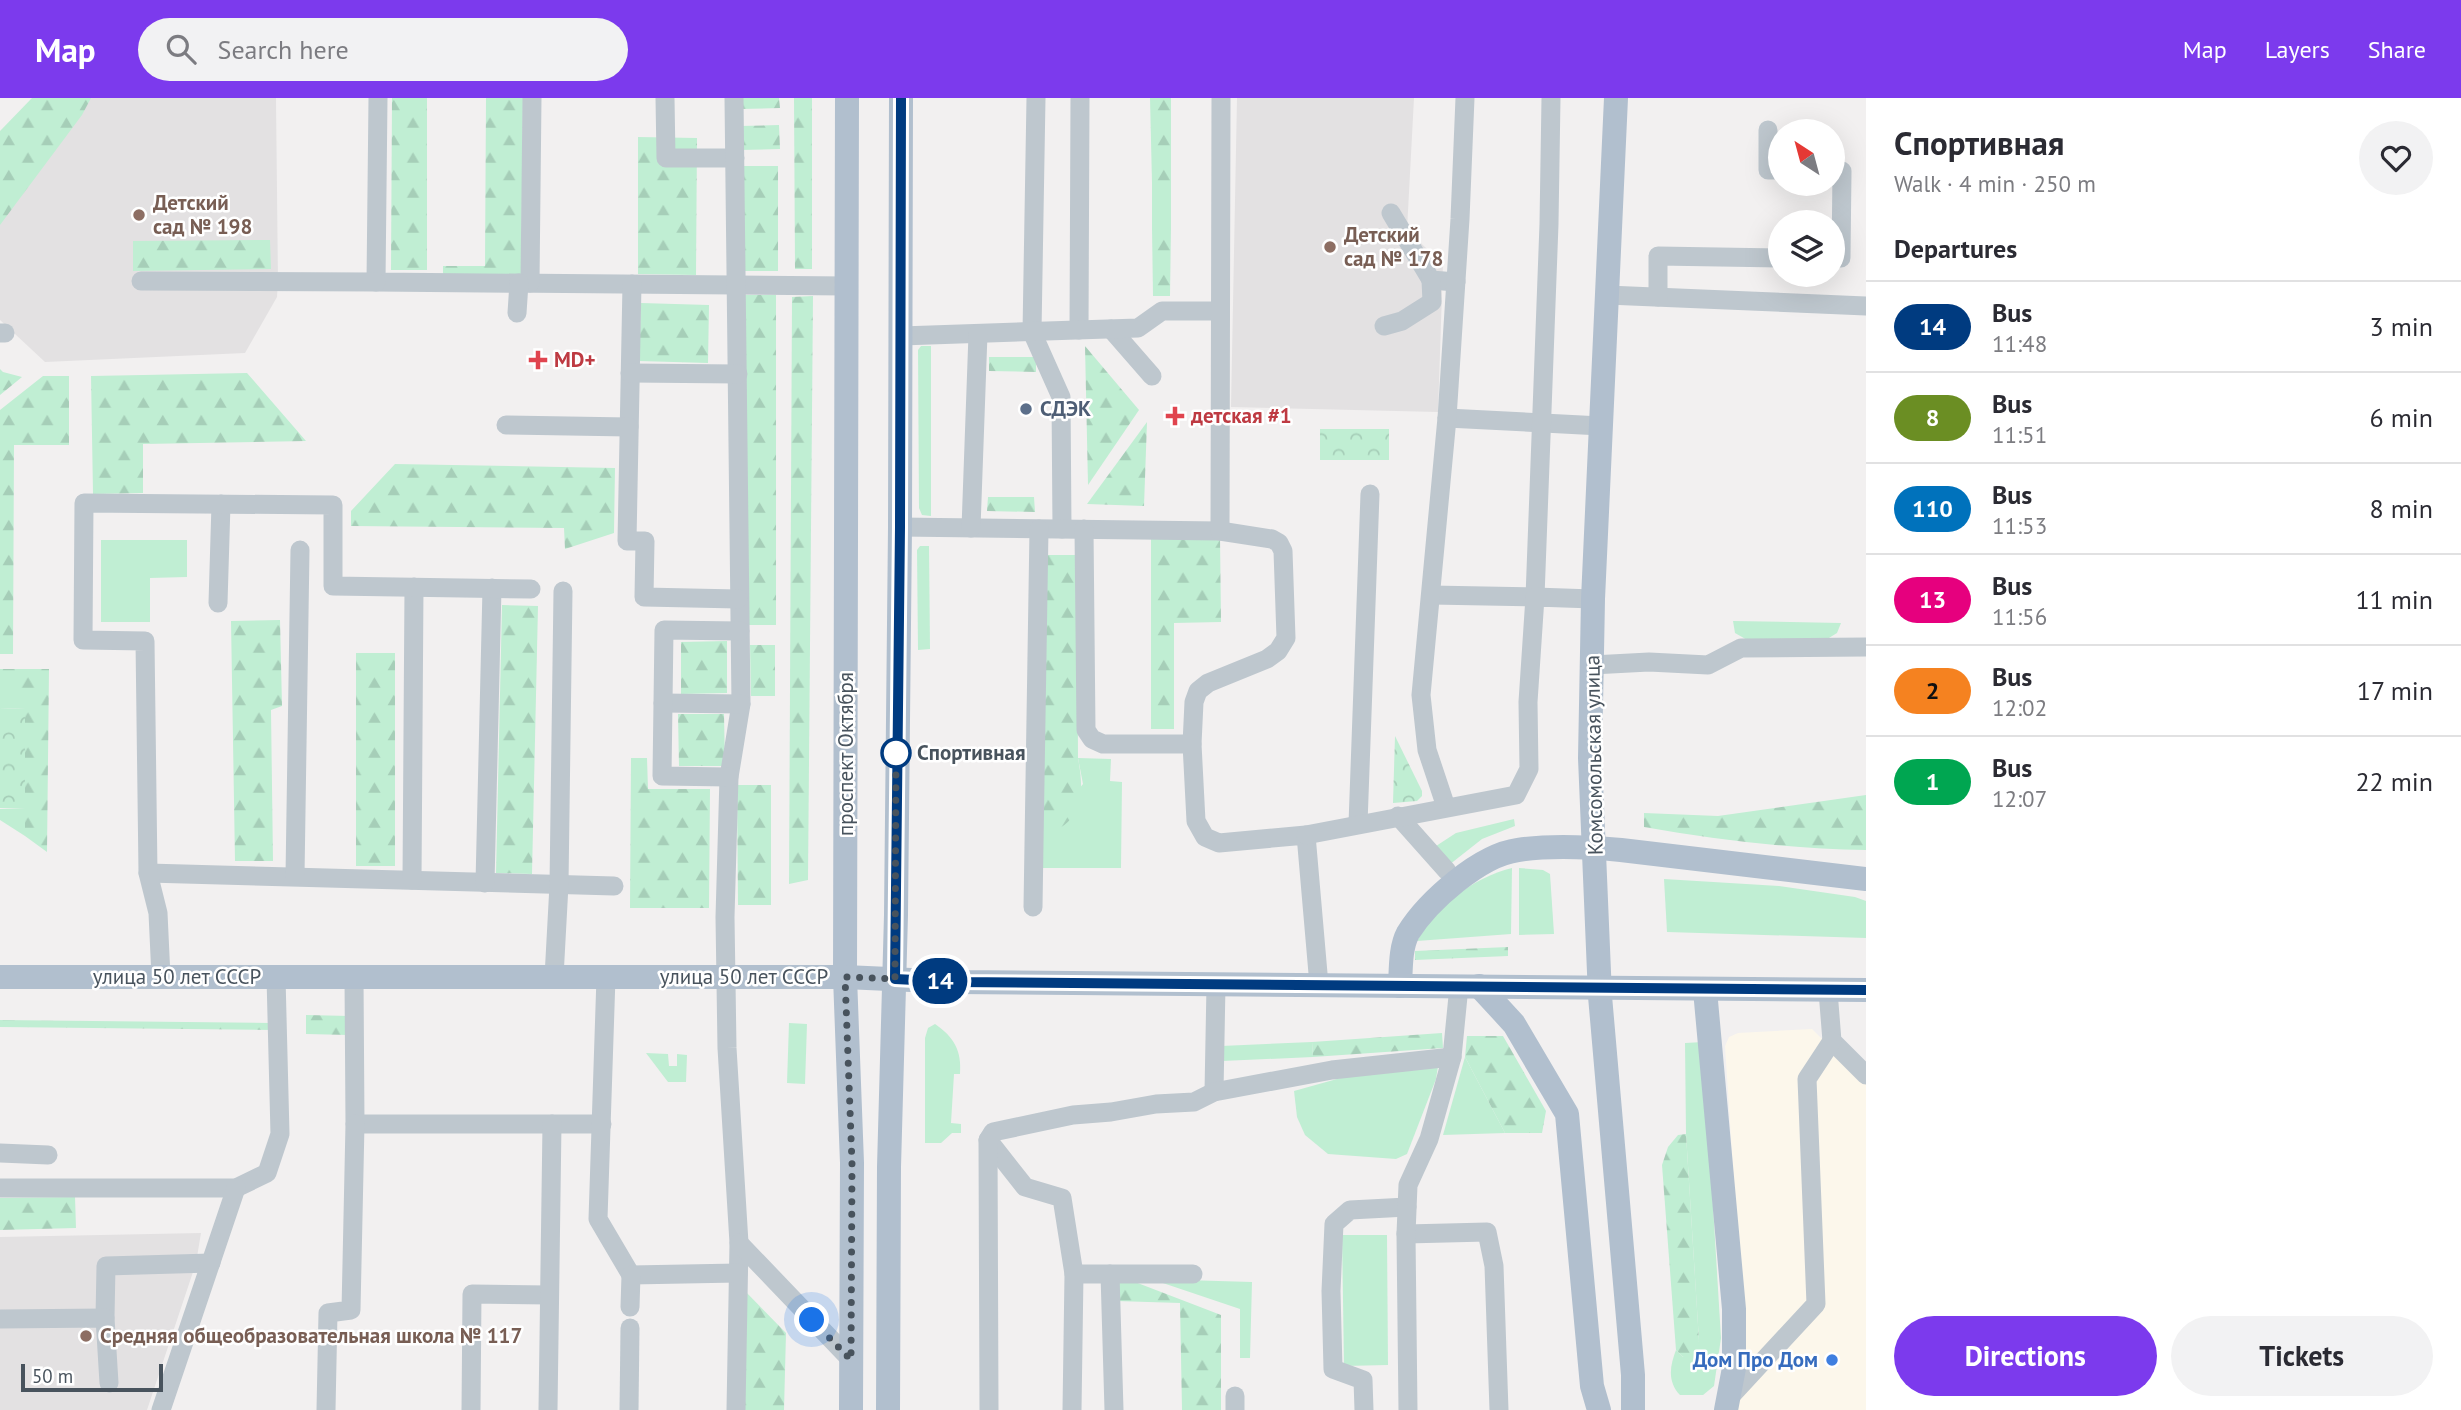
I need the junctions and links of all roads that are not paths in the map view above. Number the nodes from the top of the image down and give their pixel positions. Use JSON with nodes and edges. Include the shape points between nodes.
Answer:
{"nodes":[{"id":1,"x":378,"y":98,"type":"edge"},
{"id":2,"x":532,"y":98,"type":"edge"},
{"id":3,"x":665,"y":98,"type":"edge"},
{"id":4,"x":734,"y":98,"type":"edge"},
{"id":5,"x":848,"y":98,"type":"edge"},
{"id":6,"x":901,"y":98,"type":"edge"},
{"id":7,"x":1036,"y":98,"type":"edge"},
{"id":8,"x":1080,"y":98,"type":"edge"},
{"id":9,"x":1221,"y":98,"type":"edge"},
{"id":10,"x":1465,"y":98,"type":"edge"},
{"id":11,"x":1551,"y":98,"type":"edge"},
{"id":12,"x":1616,"y":98,"type":"edge"},
{"id":13,"x":735,"y":158,"type":"junction"},
{"id":14,"x":1391,"y":213,"type":"dead end"},
{"id":15,"x":1768,"y":258,"type":"edge"},
{"id":16,"x":1431,"y":280,"type":"junction"},
{"id":17,"x":141,"y":281,"type":"dead end"},
{"id":18,"x":376,"y":282,"type":"junction"},
{"id":19,"x":1456,"y":282,"type":"junction"},
{"id":20,"x":524,"y":283,"type":"junction"},
{"id":21,"x":632,"y":284,"type":"junction"},
{"id":22,"x":736,"y":285,"type":"junction"},
{"id":23,"x":847,"y":286,"type":"junction"},
{"id":24,"x":1607,"y":295,"type":"junction"},
{"id":25,"x":1658,"y":297,"type":"junction"},
{"id":26,"x":1866,"y":306,"type":"edge"},
{"id":27,"x":1220,"y":311,"type":"junction"},
{"id":28,"x":517,"y":313,"type":"dead end"},
{"id":29,"x":1384,"y":326,"type":"dead end"},
{"id":30,"x":1111,"y":329,"type":"junction"},
{"id":31,"x":1079,"y":330,"type":"junction"},
{"id":32,"x":1032,"y":332,"type":"junction"},
{"id":33,"x":978,"y":334,"type":"junction"},
{"id":34,"x":901,"y":336,"type":"junction"},
{"id":35,"x":630,"y":373,"type":"junction"},
{"id":36,"x":738,"y":374,"type":"junction"},
{"id":37,"x":1152,"y":376,"type":"dead end"},
{"id":38,"x":1447,"y":418,"type":"junction"},
{"id":39,"x":1541,"y":423,"type":"junction"},
{"id":40,"x":506,"y":425,"type":"dead end"},
{"id":41,"x":1601,"y":426,"type":"junction"},
{"id":42,"x":629,"y":427,"type":"junction"},
{"id":43,"x":1370,"y":494,"type":"dead end"},
{"id":44,"x":221,"y":504,"type":"junction"},
{"id":45,"x":900,"y":527,"type":"junction"},
{"id":46,"x":971,"y":528,"type":"junction"},
{"id":47,"x":1039,"y":529,"type":"junction"},
{"id":48,"x":1062,"y":529,"type":"junction"},
{"id":49,"x":1084,"y":529,"type":"junction"},
{"id":50,"x":1220,"y":531,"type":"junction"},
{"id":51,"x":300,"y":550,"type":"dead end"},
{"id":52,"x":414,"y":587,"type":"junction"},
{"id":53,"x":492,"y":588,"type":"junction"},
{"id":54,"x":531,"y":589,"type":"dead end"},
{"id":55,"x":563,"y":591,"type":"dead end"},
{"id":56,"x":1430,"y":595,"type":"junction"},
{"id":57,"x":1535,"y":597,"type":"junction"},
{"id":58,"x":738,"y":599,"type":"junction"},
{"id":59,"x":1593,"y":599,"type":"junction"},
{"id":60,"x":218,"y":603,"type":"dead end"},
{"id":61,"x":740,"y":631,"type":"junction"},
{"id":62,"x":1866,"y":647,"type":"edge"},
{"id":63,"x":1592,"y":665,"type":"junction"},
{"id":64,"x":663,"y":703,"type":"junction"},
{"id":65,"x":741,"y":704,"type":"junction"},
{"id":66,"x":1192,"y":744,"type":"junction"},
{"id":67,"x":729,"y":777,"type":"junction"},
{"id":68,"x":1446,"y":807,"type":"junction"},
{"id":69,"x":1398,"y":816,"type":"junction"},
{"id":70,"x":1358,"y":824,"type":"junction"},
{"id":71,"x":1306,"y":835,"type":"junction"},
{"id":72,"x":1595,"y":848,"type":"junction"},
{"id":73,"x":1447,"y":871,"type":"dead end"},
{"id":74,"x":148,"y":873,"type":"junction"},
{"id":75,"x":295,"y":876,"type":"junction"},
{"id":76,"x":1866,"y":879,"type":"edge"},
{"id":77,"x":412,"y":880,"type":"junction"},
{"id":78,"x":485,"y":883,"type":"junction"},
{"id":79,"x":559,"y":885,"type":"junction"},
{"id":80,"x":614,"y":886,"type":"dead end"},
{"id":81,"x":1032,"y":907,"type":"dead end"},
{"id":82,"x":0,"y":977,"type":"edge"},
{"id":83,"x":161,"y":977,"type":"junction"},
{"id":84,"x":276,"y":977,"type":"junction"},
{"id":85,"x":354,"y":977,"type":"junction"},
{"id":86,"x":555,"y":977,"type":"junction"},
{"id":87,"x":606,"y":977,"type":"junction"},
{"id":88,"x":725,"y":977,"type":"junction"},
{"id":89,"x":845,"y":977,"type":"junction"},
{"id":90,"x":895,"y":979,"type":"junction"},
{"id":91,"x":1216,"y":985,"type":"junction"},
{"id":92,"x":1319,"y":985,"type":"junction"},
{"id":93,"x":1399,"y":986,"type":"junction"},
{"id":94,"x":1469,"y":986,"type":"junction"},
{"id":95,"x":1706,"y":990,"type":"junction"},
{"id":96,"x":1866,"y":990,"type":"edge"},
{"id":97,"x":1828,"y":991,"type":"junction"},
{"id":98,"x":1832,"y":1041,"type":"junction"},
{"id":99,"x":1452,"y":1056,"type":"junction"},
{"id":100,"x":1866,"y":1075,"type":"edge"},
{"id":101,"x":1214,"y":1092,"type":"junction"},
{"id":102,"x":355,"y":1124,"type":"junction"},
{"id":103,"x":552,"y":1124,"type":"junction"},
{"id":104,"x":601,"y":1124,"type":"junction"},
{"id":105,"x":988,"y":1140,"type":"junction"},
{"id":106,"x":0,"y":1153,"type":"edge"},
{"id":107,"x":48,"y":1155,"type":"dead end"},
{"id":108,"x":0,"y":1188,"type":"edge"},
{"id":109,"x":236,"y":1188,"type":"junction"},
{"id":110,"x":1407,"y":1206,"type":"junction"},
{"id":111,"x":1406,"y":1234,"type":"junction"},
{"id":112,"x":739,"y":1243,"type":"junction"},
{"id":113,"x":211,"y":1263,"type":"junction"},
{"id":114,"x":738,"y":1273,"type":"junction"},
{"id":115,"x":1193,"y":1273,"type":"dead end"},
{"id":116,"x":1074,"y":1274,"type":"junction"},
{"id":117,"x":1110,"y":1274,"type":"junction"},
{"id":118,"x":631,"y":1275,"type":"junction"},
{"id":119,"x":549,"y":1295,"type":"junction"},
{"id":120,"x":630,"y":1307,"type":"dead end"},
{"id":121,"x":106,"y":1318,"type":"junction"},
{"id":122,"x":0,"y":1319,"type":"edge"},
{"id":123,"x":630,"y":1328,"type":"dead end"},
{"id":124,"x":851,"y":1360,"type":"junction"},
{"id":125,"x":109,"y":1383,"type":"dead end"},
{"id":126,"x":1640,"y":1407,"type":"edge"},
{"id":127,"x":1721,"y":1407,"type":"edge"},
{"id":128,"x":161,"y":1410,"type":"edge"},
{"id":129,"x":326,"y":1410,"type":"edge"},
{"id":130,"x":471,"y":1410,"type":"edge"},
{"id":131,"x":548,"y":1410,"type":"edge"},
{"id":132,"x":629,"y":1410,"type":"edge"},
{"id":133,"x":736,"y":1410,"type":"edge"},
{"id":134,"x":851,"y":1410,"type":"edge"},
{"id":135,"x":888,"y":1410,"type":"edge"},
{"id":136,"x":989,"y":1410,"type":"edge"},
{"id":137,"x":1072,"y":1410,"type":"edge"},
{"id":138,"x":1114,"y":1410,"type":"edge"},
{"id":139,"x":1364,"y":1410,"type":"edge"},
{"id":140,"x":1408,"y":1410,"type":"edge"},
{"id":141,"x":1499,"y":1410,"type":"edge"},
{"id":142,"x":1599,"y":1410,"type":"edge"}],
"edges":[{"from":1,"to":18,"type":"street"},
{"from":2,"to":20,"type":"street"},
{"from":3,"to":13,"type":"street","via":[[666,158]]},
{"from":4,"to":13,"type":"street"},
{"from":5,"to":23,"type":"main road","name":"проспект Октября"},
{"from":6,"to":34,"type":"main road"},
{"from":7,"to":32,"type":"street"},
{"from":8,"to":31,"type":"street"},
{"from":9,"to":27,"type":"street"},
{"from":10,"to":19,"type":"street"},
{"from":11,"to":39,"type":"street"},
{"from":12,"to":24,"type":"main road","name":"Комсомольская улица"},
{"from":13,"to":22,"type":"street"},
{"from":14,"to":16,"type":"street"},
{"from":15,"to":25,"type":"street","via":[[1658,256]]},
{"from":16,"to":19,"type":"street"},
{"from":16,"to":29,"type":"street","via":[[1432,302],[1402,321]]},
{"from":17,"to":18,"type":"street"},
{"from":18,"to":20,"type":"street"},
{"from":19,"to":38,"type":"street"},
{"from":20,"to":21,"type":"street"},
{"from":20,"to":28,"type":"street"},
{"from":21,"to":22,"type":"street"},
{"from":21,"to":35,"type":"street"},
{"from":22,"to":23,"type":"street"},
{"from":22,"to":36,"type":"street"},
{"from":23,"to":89,"type":"main road","name":"проспект Октября"},
{"from":24,"to":25,"type":"street"},
{"from":24,"to":41,"type":"main road","name":"Комсомольская улица"},
{"from":25,"to":26,"type":"street"},
{"from":27,"to":30,"type":"street","via":[[1162,311],[1138,328]]},
{"from":27,"to":50,"type":"street"},
{"from":30,"to":31,"type":"street"},
{"from":30,"to":37,"type":"street"},
{"from":31,"to":32,"type":"street"},
{"from":32,"to":33,"type":"street"},
{"from":32,"to":48,"type":"street","via":[[1061,397]]},
{"from":33,"to":34,"type":"street"},
{"from":33,"to":46,"type":"street"},
{"from":34,"to":45,"type":"main road"},
{"from":35,"to":36,"type":"street"},
{"from":35,"to":42,"type":"street"},
{"from":36,"to":58,"type":"street"},
{"from":38,"to":39,"type":"street"},
{"from":38,"to":56,"type":"street"},
{"from":39,"to":41,"type":"street"},
{"from":39,"to":57,"type":"street"},
{"from":40,"to":42,"type":"street"},
{"from":41,"to":59,"type":"main road","name":"Комсомольская улица"},
{"from":42,"to":58,"type":"street","via":[[627,541],[645,541],[644,597]]},
{"from":43,"to":70,"type":"street"},
{"from":44,"to":52,"type":"street","via":[[333,505],[333,586]]},
{"from":44,"to":60,"type":"street"},
{"from":44,"to":74,"type":"street","via":[[84,503],[83,640],[145,641]]},
{"from":45,"to":46,"type":"street"},
{"from":45,"to":90,"type":"main road"},
{"from":46,"to":47,"type":"street"},
{"from":47,"to":48,"type":"street"},
{"from":47,"to":81,"type":"street"},
{"from":48,"to":49,"type":"street"},
{"from":49,"to":50,"type":"street"},
{"from":49,"to":66,"type":"street","via":[[1086,730],[1092,740],[1103,744]]},
{"from":50,"to":66,"type":"street","via":[[1279,544],[1286,638],[1267,659],[1198,691]]},
{"from":51,"to":75,"type":"street"},
{"from":52,"to":53,"type":"street"},
{"from":52,"to":77,"type":"street"},
{"from":53,"to":54,"type":"street"},
{"from":53,"to":78,"type":"street"},
{"from":55,"to":79,"type":"street"},
{"from":56,"to":57,"type":"street"},
{"from":56,"to":68,"type":"street","via":[[1421,695],[1427,750]]},
{"from":57,"to":59,"type":"street"},
{"from":57,"to":68,"type":"street","via":[[1529,769],[1523,785],[1516,795]]},
{"from":58,"to":61,"type":"street"},
{"from":59,"to":63,"type":"main road","name":"Комсомольская улица"},
{"from":61,"to":64,"type":"street","via":[[664,630]]},
{"from":61,"to":65,"type":"street"},
{"from":62,"to":63,"type":"street","via":[[1741,648],[1708,665]]},
{"from":63,"to":72,"type":"main road","name":"Комсомольская улица","via":[[1590,758]]},
{"from":64,"to":65,"type":"street"},
{"from":64,"to":67,"type":"street","via":[[662,776]]},
{"from":65,"to":67,"type":"street"},
{"from":66,"to":71,"type":"street","via":[[1196,821],[1205,837],[1219,843]]},
{"from":67,"to":88,"type":"street"},
{"from":68,"to":69,"type":"street"},
{"from":69,"to":70,"type":"street"},
{"from":69,"to":73,"type":"street"},
{"from":70,"to":71,"type":"street"},
{"from":71,"to":92,"type":"street"},
{"from":72,"to":76,"type":"main road"},
{"from":72,"to":93,"type":"main road","via":[[1517,850],[1486,860],[1441,895],[1409,933]]},
{"from":72,"to":126,"type":"main road","name":"Комсомольская улица","via":[[1600,996],[1633,1375]]},
{"from":74,"to":75,"type":"street"},
{"from":74,"to":83,"type":"street","via":[[158,914]]},
{"from":75,"to":77,"type":"street"},
{"from":77,"to":78,"type":"street"},
{"from":78,"to":79,"type":"street"},
{"from":79,"to":80,"type":"street"},
{"from":79,"to":86,"type":"street"},
{"from":82,"to":83,"type":"main road","name":"улица 50 лет СССР"},
{"from":83,"to":84,"type":"main road","name":"улица 50 лет СССР"},
{"from":84,"to":85,"type":"main road","name":"улица 50 лет СССР"},
{"from":84,"to":109,"type":"street","via":[[280,1134],[267,1173]]},
{"from":85,"to":86,"type":"main road","name":"улица 50 лет СССР"},
{"from":85,"to":102,"type":"street"},
{"from":86,"to":87,"type":"main road","name":"улица 50 лет СССР"},
{"from":87,"to":88,"type":"main road","name":"улица 50 лет СССР"},
{"from":87,"to":104,"type":"street"},
{"from":88,"to":89,"type":"main road","name":"улица 50 лет СССР"},
{"from":88,"to":112,"type":"street"},
{"from":89,"to":90,"type":"main road","name":"улица 50 лет СССР"},
{"from":89,"to":124,"type":"main road","name":"проспект Октября","via":[[852,1163]]},
{"from":90,"to":91,"type":"main road","name":"улица 50 лет СССР"},
{"from":90,"to":135,"type":"main road"},
{"from":91,"to":92,"type":"main road","name":"улица 50 лет СССР"},
{"from":91,"to":101,"type":"street"},
{"from":92,"to":93,"type":"main road","name":"улица 50 лет СССР"},
{"from":93,"to":94,"type":"main road","name":"улица 50 лет СССР"},
{"from":94,"to":95,"type":"main road","name":"улица 50 лет СССР"},
{"from":94,"to":99,"type":"street"},
{"from":94,"to":142,"type":"main road","via":[[1514,1024],[1567,1114],[1592,1385]]},
{"from":95,"to":97,"type":"main road","name":"улица 50 лет СССР"},
{"from":95,"to":127,"type":"main road","via":[[1734,1309],[1734,1368]]},
{"from":96,"to":97,"type":"main road","name":"улица 50 лет СССР"},
{"from":97,"to":98,"type":"street"},
{"from":98,"to":100,"type":"street"},
{"from":98,"to":127,"type":"street","via":[[1807,1079],[1816,1304]]},
{"from":99,"to":101,"type":"street","via":[[1332,1070]]},
{"from":99,"to":110,"type":"street","via":[[1429,1139],[1408,1185]]},
{"from":101,"to":105,"type":"street","via":[[1194,1102],[1073,1115],[993,1132]]},
{"from":102,"to":103,"type":"street"},
{"from":102,"to":129,"type":"street","via":[[351,1310],[328,1313]]},
{"from":103,"to":104,"type":"street"},
{"from":103,"to":119,"type":"street"},
{"from":104,"to":118,"type":"street","via":[[598,1219]]},
{"from":105,"to":116,"type":"street","via":[[1025,1187],[1062,1198]]},
{"from":105,"to":136,"type":"street"},
{"from":106,"to":107,"type":"street"},
{"from":108,"to":109,"type":"street"},
{"from":109,"to":113,"type":"street"},
{"from":110,"to":111,"type":"street"},
{"from":110,"to":139,"type":"street","via":[[1350,1210],[1334,1224],[1333,1369],[1363,1380]]},
{"from":111,"to":140,"type":"street"},
{"from":111,"to":141,"type":"street","via":[[1487,1232],[1494,1266]]},
{"from":112,"to":114,"type":"street"},
{"from":112,"to":124,"type":"street"},
{"from":113,"to":121,"type":"street","via":[[106,1266]]},
{"from":113,"to":128,"type":"street"},
{"from":114,"to":118,"type":"street"},
{"from":114,"to":133,"type":"street"},
{"from":115,"to":117,"type":"street"},
{"from":116,"to":117,"type":"street"},
{"from":116,"to":137,"type":"street"},
{"from":117,"to":138,"type":"street"},
{"from":118,"to":120,"type":"street"},
{"from":119,"to":130,"type":"street","via":[[472,1294]]},
{"from":119,"to":131,"type":"street"},
{"from":121,"to":122,"type":"street"},
{"from":121,"to":125,"type":"street"},
{"from":123,"to":132,"type":"street"},
{"from":124,"to":134,"type":"main road","name":"проспект Октября"}]}
